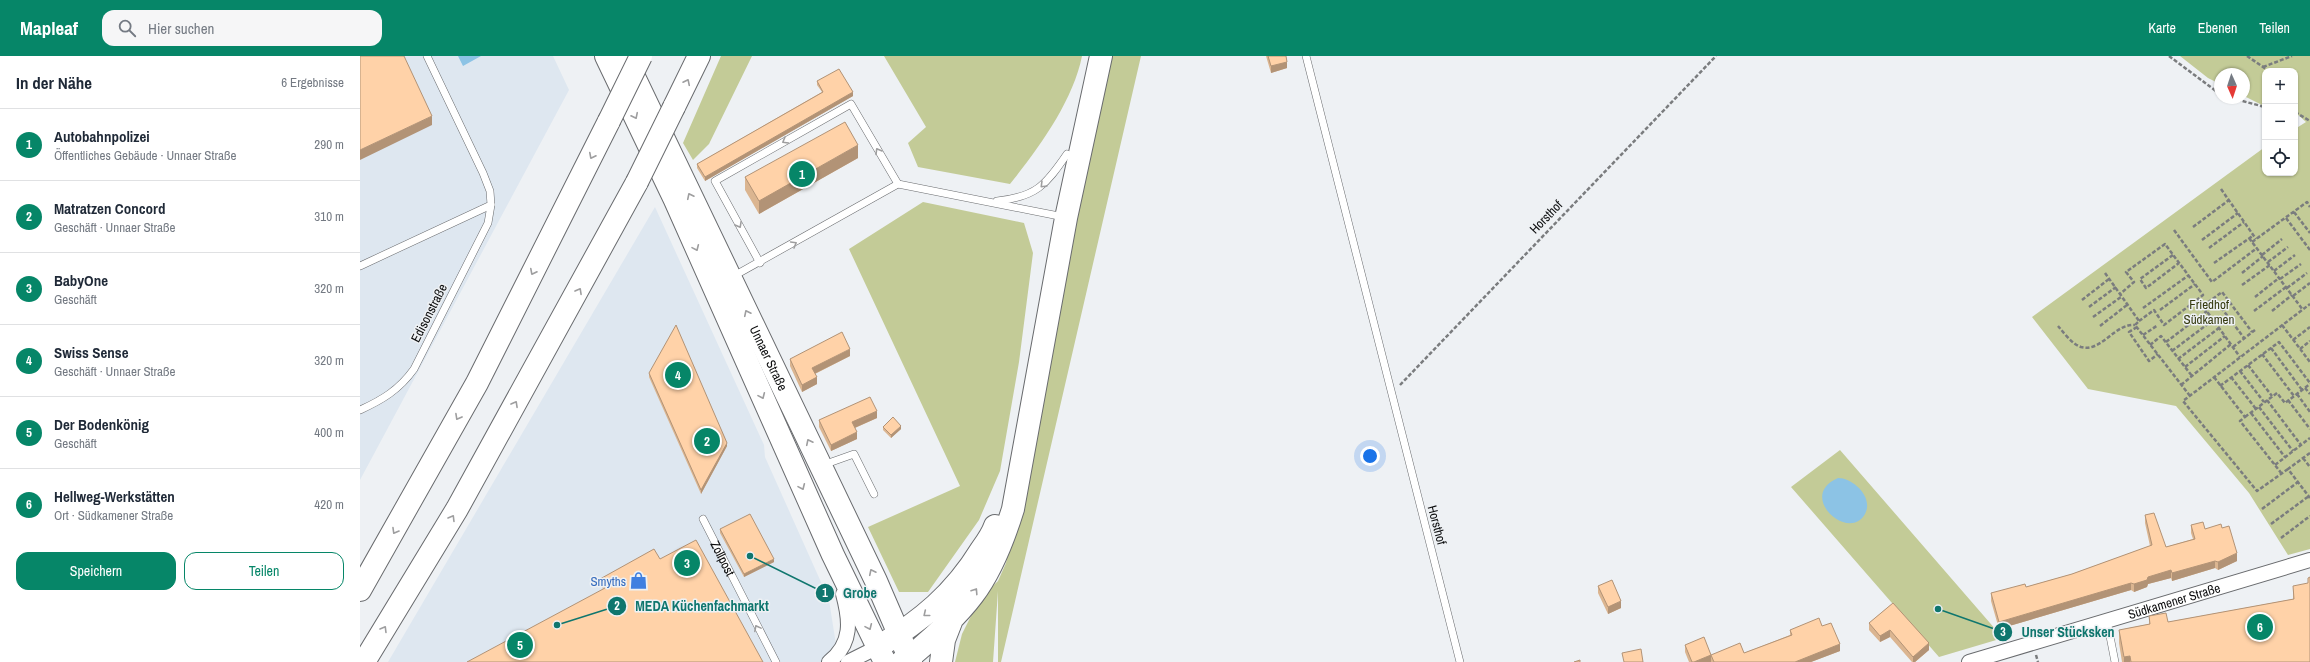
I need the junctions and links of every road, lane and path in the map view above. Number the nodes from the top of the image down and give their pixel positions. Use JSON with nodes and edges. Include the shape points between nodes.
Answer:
{"nodes":[{"id":1,"x":428,"y":56,"type":"edge"},
{"id":2,"x":606,"y":56,"type":"edge"},
{"id":3,"x":624,"y":56,"type":"edge"},
{"id":4,"x":641,"y":56,"type":"edge"},
{"id":5,"x":698,"y":56,"type":"edge"},
{"id":6,"x":1092,"y":56,"type":"edge"},
{"id":7,"x":1101,"y":56,"type":"edge"},
{"id":8,"x":1306,"y":56,"type":"edge"},
{"id":9,"x":1716,"y":56,"type":"edge"},
{"id":10,"x":2169,"y":56,"type":"edge"},
{"id":11,"x":2248,"y":56,"type":"edge"},
{"id":12,"x":2292,"y":56,"type":"edge"},
{"id":13,"x":2263,"y":67,"type":"joint"},
{"id":14,"x":2214,"y":90,"type":"edge"},
{"id":15,"x":2250,"y":103,"type":"edge"},
{"id":16,"x":2262,"y":106,"type":"edge"},
{"id":17,"x":2298,"y":114,"type":"edge"},
{"id":18,"x":2310,"y":122,"type":"edge"},
{"id":19,"x":1068,"y":154,"type":"junction"},
{"id":20,"x":898,"y":184,"type":"junction"},
{"id":21,"x":2221,"y":189,"type":"dead end"},
{"id":22,"x":2229,"y":200,"type":"junction"},
{"id":23,"x":988,"y":202,"type":"junction"},
{"id":24,"x":491,"y":205,"type":"junction"},
{"id":25,"x":2310,"y":207,"type":"edge"},
{"id":26,"x":2294,"y":212,"type":"junction"},
{"id":27,"x":2238,"y":213,"type":"junction"},
{"id":28,"x":1059,"y":217,"type":"junction"},
{"id":29,"x":2286,"y":218,"type":"junction"},
{"id":30,"x":2244,"y":222,"type":"junction"},
{"id":31,"x":2193,"y":228,"type":"dead end"},
{"id":32,"x":2174,"y":230,"type":"dead end"},
{"id":33,"x":2310,"y":233,"type":"edge"},
{"id":34,"x":2254,"y":235,"type":"junction"},
{"id":35,"x":2250,"y":238,"type":"junction"},
{"id":36,"x":2282,"y":238,"type":"dead end"},
{"id":37,"x":2256,"y":239,"type":"junction"},
{"id":38,"x":2202,"y":240,"type":"dead end"},
{"id":39,"x":2252,"y":242,"type":"junction"},
{"id":40,"x":2288,"y":247,"type":"dead end"},
{"id":41,"x":2209,"y":248,"type":"dead end"},
{"id":42,"x":2257,"y":248,"type":"junction"},
{"id":43,"x":2310,"y":250,"type":"edge"},
{"id":44,"x":2173,"y":255,"type":"junction"},
{"id":45,"x":2263,"y":255,"type":"junction"},
{"id":46,"x":2295,"y":256,"type":"dead end"},
{"id":47,"x":760,"y":263,"type":"junction"},
{"id":48,"x":2179,"y":263,"type":"junction"},
{"id":49,"x":2214,"y":263,"type":"dead end"},
{"id":50,"x":2269,"y":264,"type":"junction"},
{"id":51,"x":2301,"y":264,"type":"dead end"},
{"id":52,"x":360,"y":266,"type":"edge"},
{"id":53,"x":2274,"y":271,"type":"junction"},
{"id":54,"x":2105,"y":273,"type":"dead end"},
{"id":55,"x":2242,"y":273,"type":"dead end"},
{"id":56,"x":2307,"y":273,"type":"dead end"},
{"id":57,"x":2188,"y":276,"type":"junction"},
{"id":58,"x":730,"y":278,"type":"junction"},
{"id":59,"x":2109,"y":279,"type":"junction"},
{"id":60,"x":2280,"y":279,"type":"junction"},
{"id":61,"x":2310,"y":283,"type":"edge"},
{"id":62,"x":2195,"y":284,"type":"junction"},
{"id":63,"x":2242,"y":286,"type":"dead end"},
{"id":64,"x":2116,"y":287,"type":"junction"},
{"id":65,"x":2286,"y":287,"type":"junction"},
{"id":66,"x":2121,"y":295,"type":"junction"},
{"id":67,"x":2292,"y":296,"type":"junction"},
{"id":68,"x":2255,"y":297,"type":"dead end"},
{"id":69,"x":2214,"y":298,"type":"junction"},
{"id":70,"x":2198,"y":299,"type":"junction"},
{"id":71,"x":2082,"y":300,"type":"dead end"},
{"id":72,"x":2310,"y":304,"type":"edge"},
{"id":73,"x":2127,"y":305,"type":"junction"},
{"id":74,"x":2203,"y":306,"type":"junction"},
{"id":75,"x":2089,"y":308,"type":"dead end"},
{"id":76,"x":2143,"y":308,"type":"dead end"},
{"id":77,"x":2160,"y":310,"type":"dead end"},
{"id":78,"x":2303,"y":310,"type":"junction"},
{"id":79,"x":2207,"y":311,"type":"junction"},
{"id":80,"x":2254,"y":311,"type":"dead end"},
{"id":81,"x":2272,"y":311,"type":"dead end"},
{"id":82,"x":2094,"y":317,"type":"dead end"},
{"id":83,"x":2213,"y":320,"type":"junction"},
{"id":84,"x":2139,"y":321,"type":"junction"},
{"id":85,"x":2158,"y":325,"type":"dead end"},
{"id":86,"x":2282,"y":325,"type":"junction"},
{"id":87,"x":2058,"y":326,"type":"dead end"},
{"id":88,"x":2100,"y":326,"type":"dead end"},
{"id":89,"x":2136,"y":326,"type":"junction"},
{"id":90,"x":2310,"y":327,"type":"edge"},
{"id":91,"x":2219,"y":328,"type":"junction"},
{"id":92,"x":2255,"y":330,"type":"dead end"},
{"id":93,"x":2252,"y":332,"type":"junction"},
{"id":94,"x":2143,"y":336,"type":"junction"},
{"id":95,"x":2225,"y":336,"type":"junction"},
{"id":96,"x":2244,"y":338,"type":"junction"},
{"id":97,"x":2293,"y":340,"type":"junction"},
{"id":98,"x":2310,"y":341,"type":"edge"},
{"id":99,"x":2166,"y":342,"type":"junction"},
{"id":100,"x":2150,"y":344,"type":"junction"},
{"id":101,"x":2232,"y":346,"type":"junction"},
{"id":102,"x":2271,"y":348,"type":"junction"},
{"id":103,"x":2300,"y":349,"type":"junction"},
{"id":104,"x":2172,"y":351,"type":"junction"},
{"id":105,"x":2158,"y":354,"type":"junction"},
{"id":106,"x":2262,"y":354,"type":"junction"},
{"id":107,"x":2240,"y":357,"type":"junction"},
{"id":108,"x":2178,"y":359,"type":"junction"},
{"id":109,"x":2310,"y":362,"type":"edge"},
{"id":110,"x":2248,"y":365,"type":"junction"},
{"id":111,"x":2185,"y":367,"type":"junction"},
{"id":112,"x":2240,"y":371,"type":"junction"},
{"id":113,"x":2192,"y":376,"type":"junction"},
{"id":114,"x":2214,"y":377,"type":"junction"},
{"id":115,"x":2231,"y":377,"type":"junction"},
{"id":116,"x":2310,"y":384,"type":"edge"},
{"id":117,"x":2181,"y":385,"type":"junction"},
{"id":118,"x":2220,"y":386,"type":"junction"},
{"id":119,"x":2304,"y":389,"type":"junction"},
{"id":120,"x":1391,"y":393,"type":"junction"},
{"id":121,"x":2310,"y":394,"type":"edge"},
{"id":122,"x":2295,"y":395,"type":"junction"},
{"id":123,"x":2190,"y":396,"type":"junction"},
{"id":124,"x":2272,"y":396,"type":"junction"},
{"id":125,"x":2267,"y":400,"type":"junction"},
{"id":126,"x":2288,"y":400,"type":"junction"},
{"id":127,"x":2264,"y":402,"type":"junction"},
{"id":128,"x":2257,"y":408,"type":"junction"},
{"id":129,"x":360,"y":410,"type":"edge"},
{"id":130,"x":2310,"y":412,"type":"edge"},
{"id":131,"x":2251,"y":413,"type":"junction"},
{"id":132,"x":2245,"y":417,"type":"junction"},
{"id":133,"x":2310,"y":429,"type":"edge"},
{"id":134,"x":2310,"y":438,"type":"edge"},
{"id":135,"x":2301,"y":445,"type":"junction"},
{"id":136,"x":2293,"y":451,"type":"junction"},
{"id":137,"x":2310,"y":453,"type":"edge"},
{"id":138,"x":2285,"y":457,"type":"junction"},
{"id":139,"x":2303,"y":458,"type":"junction"},
{"id":140,"x":2275,"y":465,"type":"junction"},
{"id":141,"x":820,"y":466,"type":"junction"},
{"id":142,"x":2310,"y":467,"type":"edge"},
{"id":143,"x":2288,"y":469,"type":"junction"},
{"id":144,"x":2282,"y":474,"type":"junction"},
{"id":145,"x":2298,"y":482,"type":"junction"},
{"id":146,"x":874,"y":494,"type":"dead end"},
{"id":147,"x":2309,"y":497,"type":"edge"},
{"id":148,"x":2262,"y":509,"type":"dead end"},
{"id":149,"x":2310,"y":516,"type":"edge"},
{"id":150,"x":703,"y":520,"type":"dead end"},
{"id":151,"x":2271,"y":524,"type":"dead end"},
{"id":152,"x":2281,"y":538,"type":"dead end"},
{"id":153,"x":833,"y":555,"type":"junction"},
{"id":154,"x":2310,"y":560,"type":"edge"},
{"id":155,"x":360,"y":590,"type":"edge"},
{"id":156,"x":2107,"y":621,"type":"junction"},
{"id":157,"x":951,"y":622,"type":"junction"},
{"id":158,"x":900,"y":633,"type":"junction"},
{"id":159,"x":881,"y":654,"type":"edge"},
{"id":160,"x":907,"y":661,"type":"edge"},
{"id":161,"x":364,"y":662,"type":"edge"},
{"id":162,"x":776,"y":662,"type":"edge"},
{"id":163,"x":829,"y":662,"type":"edge"},
{"id":164,"x":848,"y":662,"type":"edge"},
{"id":165,"x":941,"y":662,"type":"edge"},
{"id":166,"x":1460,"y":662,"type":"edge"},
{"id":167,"x":1969,"y":662,"type":"edge"},
{"id":168,"x":2115,"y":662,"type":"edge"}],
"edges":[{"from":1,"to":24,"type":"lane","name":"Edisonstraße","via":[[483,173],[490,191]]},
{"from":2,"to":153,"type":"main road","name":"Unnaer Straße","one_way":true,"via":[[675,200]]},
{"from":58,"to":3,"type":"main road","name":"Unnaer Straße","one_way":true},
{"from":4,"to":155,"type":"main road","one_way":true,"bridge":true,"via":[[477,383]]},
{"from":161,"to":5,"type":"main road","one_way":true,"bridge":true,"via":[[457,509],[637,182]]},
{"from":6,"to":19,"type":"main road"},
{"from":7,"to":28,"type":"main road"},
{"from":8,"to":120,"type":"lane","name":"Horsthof"},
{"from":9,"to":120,"type":"path","name":"Horsthof","via":[[1425,361]]},
{"from":10,"to":14,"type":"path"},
{"from":11,"to":13,"type":"path"},
{"from":12,"to":13,"type":"path"},
{"from":15,"to":16,"type":"path"},
{"from":17,"to":18,"type":"path"},
{"from":19,"to":23,"type":"lane","one_way":true,"via":[[1041,188],[1026,196]]},
{"from":19,"to":28,"type":"main road"},
{"from":20,"to":23,"type":"lane"},
{"from":47,"to":20,"type":"lane","one_way":true},
{"from":20,"to":47,"type":"lane","one_way":true,"via":[[851,104],[715,182]]},
{"from":21,"to":22,"type":"path"},
{"from":22,"to":27,"type":"path"},
{"from":22,"to":31,"type":"path"},
{"from":23,"to":28,"type":"lane"},
{"from":24,"to":52,"type":"lane"},
{"from":24,"to":129,"type":"lane","name":"Edisonstraße","via":[[488,223],[414,370],[404,384],[392,393]]},
{"from":25,"to":26,"type":"path","via":[[2307,202]]},
{"from":26,"to":29,"type":"path"},
{"from":26,"to":33,"type":"path"},
{"from":27,"to":30,"type":"path"},
{"from":27,"to":38,"type":"path"},
{"from":157,"to":28,"type":"main road","one_way":true,"via":[[974,594],[991,565],[1013,508]]},
{"from":28,"to":158,"type":"main road","one_way":true,"via":[[1004,500],[994,529],[970,568],[941,602]]},
{"from":29,"to":37,"type":"path"},
{"from":29,"to":43,"type":"path"},
{"from":30,"to":34,"type":"path"},
{"from":30,"to":41,"type":"path"},
{"from":32,"to":42,"type":"path","via":[[2212,282]]},
{"from":34,"to":35,"type":"path"},
{"from":34,"to":37,"type":"path"},
{"from":35,"to":39,"type":"path"},
{"from":35,"to":49,"type":"path"},
{"from":36,"to":45,"type":"path"},
{"from":37,"to":39,"type":"path"},
{"from":39,"to":42,"type":"path"},
{"from":40,"to":50,"type":"path"},
{"from":42,"to":45,"type":"path"},
{"from":44,"to":48,"type":"path"},
{"from":44,"to":48,"type":"path","via":[[2140,280],[2146,288]]},
{"from":44,"to":66,"type":"path","via":[[2165,244],[2126,272],[2134,282]]},
{"from":45,"to":50,"type":"path"},
{"from":45,"to":55,"type":"path"},
{"from":46,"to":53,"type":"path"},
{"from":47,"to":58,"type":"lane"},
{"from":48,"to":57,"type":"path"},
{"from":50,"to":53,"type":"path"},
{"from":50,"to":63,"type":"path"},
{"from":51,"to":60,"type":"path"},
{"from":53,"to":60,"type":"path"},
{"from":54,"to":59,"type":"path"},
{"from":56,"to":65,"type":"path"},
{"from":57,"to":62,"type":"path"},
{"from":57,"to":76,"type":"path"},
{"from":141,"to":58,"type":"main road","name":"Unnaer Straße","one_way":true},
{"from":59,"to":64,"type":"path"},
{"from":59,"to":71,"type":"path"},
{"from":60,"to":65,"type":"path"},
{"from":60,"to":68,"type":"path"},
{"from":61,"to":67,"type":"path"},
{"from":62,"to":70,"type":"path","via":[[2203,295]]},
{"from":62,"to":77,"type":"path"},
{"from":64,"to":66,"type":"path"},
{"from":64,"to":75,"type":"path"},
{"from":65,"to":67,"type":"path"},
{"from":65,"to":80,"type":"path"},
{"from":66,"to":73,"type":"path"},
{"from":66,"to":82,"type":"path"},
{"from":67,"to":78,"type":"path"},
{"from":67,"to":81,"type":"path"},
{"from":69,"to":74,"type":"path"},
{"from":69,"to":93,"type":"path","via":[[2222,292]]},
{"from":69,"to":96,"type":"path"},
{"from":70,"to":74,"type":"path"},
{"from":70,"to":84,"type":"path","via":[[2164,325],[2154,310]]},
{"from":72,"to":78,"type":"path"},
{"from":73,"to":84,"type":"path"},
{"from":73,"to":88,"type":"path"},
{"from":74,"to":79,"type":"path"},
{"from":78,"to":86,"type":"path"},
{"from":79,"to":83,"type":"path"},
{"from":79,"to":99,"type":"path"},
{"from":83,"to":91,"type":"path"},
{"from":83,"to":104,"type":"path"},
{"from":84,"to":89,"type":"path"},
{"from":85,"to":94,"type":"path"},
{"from":86,"to":97,"type":"path"},
{"from":86,"to":107,"type":"path"},
{"from":87,"to":89,"type":"path","via":[[2074,342],[2087,348],[2097,345],[2121,328]]},
{"from":89,"to":94,"type":"path"},
{"from":89,"to":105,"type":"path","via":[[2129,332],[2149,360]]},
{"from":90,"to":97,"type":"path"},
{"from":91,"to":95,"type":"path"},
{"from":91,"to":108,"type":"path"},
{"from":92,"to":93,"type":"path"},
{"from":93,"to":96,"type":"path"},
{"from":94,"to":100,"type":"path"},
{"from":95,"to":101,"type":"path"},
{"from":95,"to":111,"type":"path"},
{"from":96,"to":101,"type":"path"},
{"from":97,"to":103,"type":"path"},
{"from":98,"to":103,"type":"path"},
{"from":99,"to":100,"type":"path","via":[[2161,336]]},
{"from":99,"to":104,"type":"path"},
{"from":100,"to":105,"type":"path"},
{"from":101,"to":107,"type":"path"},
{"from":101,"to":113,"type":"path"},
{"from":102,"to":106,"type":"path"},
{"from":102,"to":116,"type":"path","via":[[2279,342]]},
{"from":102,"to":119,"type":"path"},
{"from":103,"to":109,"type":"path"},
{"from":104,"to":108,"type":"path"},
{"from":105,"to":117,"type":"path"},
{"from":106,"to":110,"type":"path"},
{"from":106,"to":122,"type":"path"},
{"from":107,"to":114,"type":"path"},
{"from":108,"to":111,"type":"path"},
{"from":110,"to":112,"type":"path"},
{"from":110,"to":124,"type":"path"},
{"from":111,"to":113,"type":"path"},
{"from":112,"to":115,"type":"path"},
{"from":112,"to":127,"type":"path"},
{"from":113,"to":117,"type":"path"},
{"from":114,"to":118,"type":"path"},
{"from":114,"to":123,"type":"path"},
{"from":115,"to":118,"type":"path"},
{"from":115,"to":128,"type":"path"},
{"from":116,"to":119,"type":"path"},
{"from":117,"to":123,"type":"path"},
{"from":118,"to":132,"type":"path"},
{"from":119,"to":121,"type":"path"},
{"from":119,"to":122,"type":"path"},
{"from":120,"to":166,"type":"lane","name":"Horsthof"},
{"from":122,"to":126,"type":"path"},
{"from":122,"to":130,"type":"path"},
{"from":123,"to":144,"type":"path","via":[[2183,401],[2257,491]]},
{"from":124,"to":125,"type":"path"},
{"from":124,"to":126,"type":"path","via":[[2277,393],[2285,403]]},
{"from":125,"to":127,"type":"path"},
{"from":125,"to":135,"type":"path"},
{"from":126,"to":133,"type":"path"},
{"from":127,"to":128,"type":"path"},
{"from":128,"to":131,"type":"path"},
{"from":128,"to":136,"type":"path"},
{"from":131,"to":132,"type":"path"},
{"from":131,"to":138,"type":"path"},
{"from":132,"to":140,"type":"path","via":[[2240,421]]},
{"from":134,"to":135,"type":"path"},
{"from":135,"to":136,"type":"path"},
{"from":136,"to":138,"type":"path"},
{"from":137,"to":139,"type":"path"},
{"from":138,"to":140,"type":"path"},
{"from":139,"to":142,"type":"path"},
{"from":139,"to":143,"type":"path"},
{"from":140,"to":144,"type":"path"},
{"from":141,"to":146,"type":"lane","via":[[854,454]]},
{"from":158,"to":141,"type":"main road","name":"Unnaer Straße","one_way":true},
{"from":143,"to":144,"type":"path"},
{"from":143,"to":145,"type":"path"},
{"from":145,"to":147,"type":"path"},
{"from":145,"to":148,"type":"path"},
{"from":147,"to":151,"type":"path"},
{"from":149,"to":152,"type":"path"},
{"from":162,"to":150,"type":"lane","name":"Zollpost","one_way":true},
{"from":153,"to":159,"type":"main road","name":"Unnaer Straße","one_way":true},
{"from":153,"to":163,"type":"street","via":[[850,625],[844,643]]},
{"from":154,"to":156,"type":"street","name":"Südkamener Straße"},
{"from":156,"to":167,"type":"street","name":"Südkamener Straße"},
{"from":156,"to":168,"type":"lane"},
{"from":157,"to":160,"type":"main road"},
{"from":157,"to":165,"type":"main road","via":[[944,640]]},
{"from":158,"to":159,"type":"main road"},
{"from":158,"to":160,"type":"main road","name":"Unnaer Straße"},
{"from":159,"to":164,"type":"street"}]}
